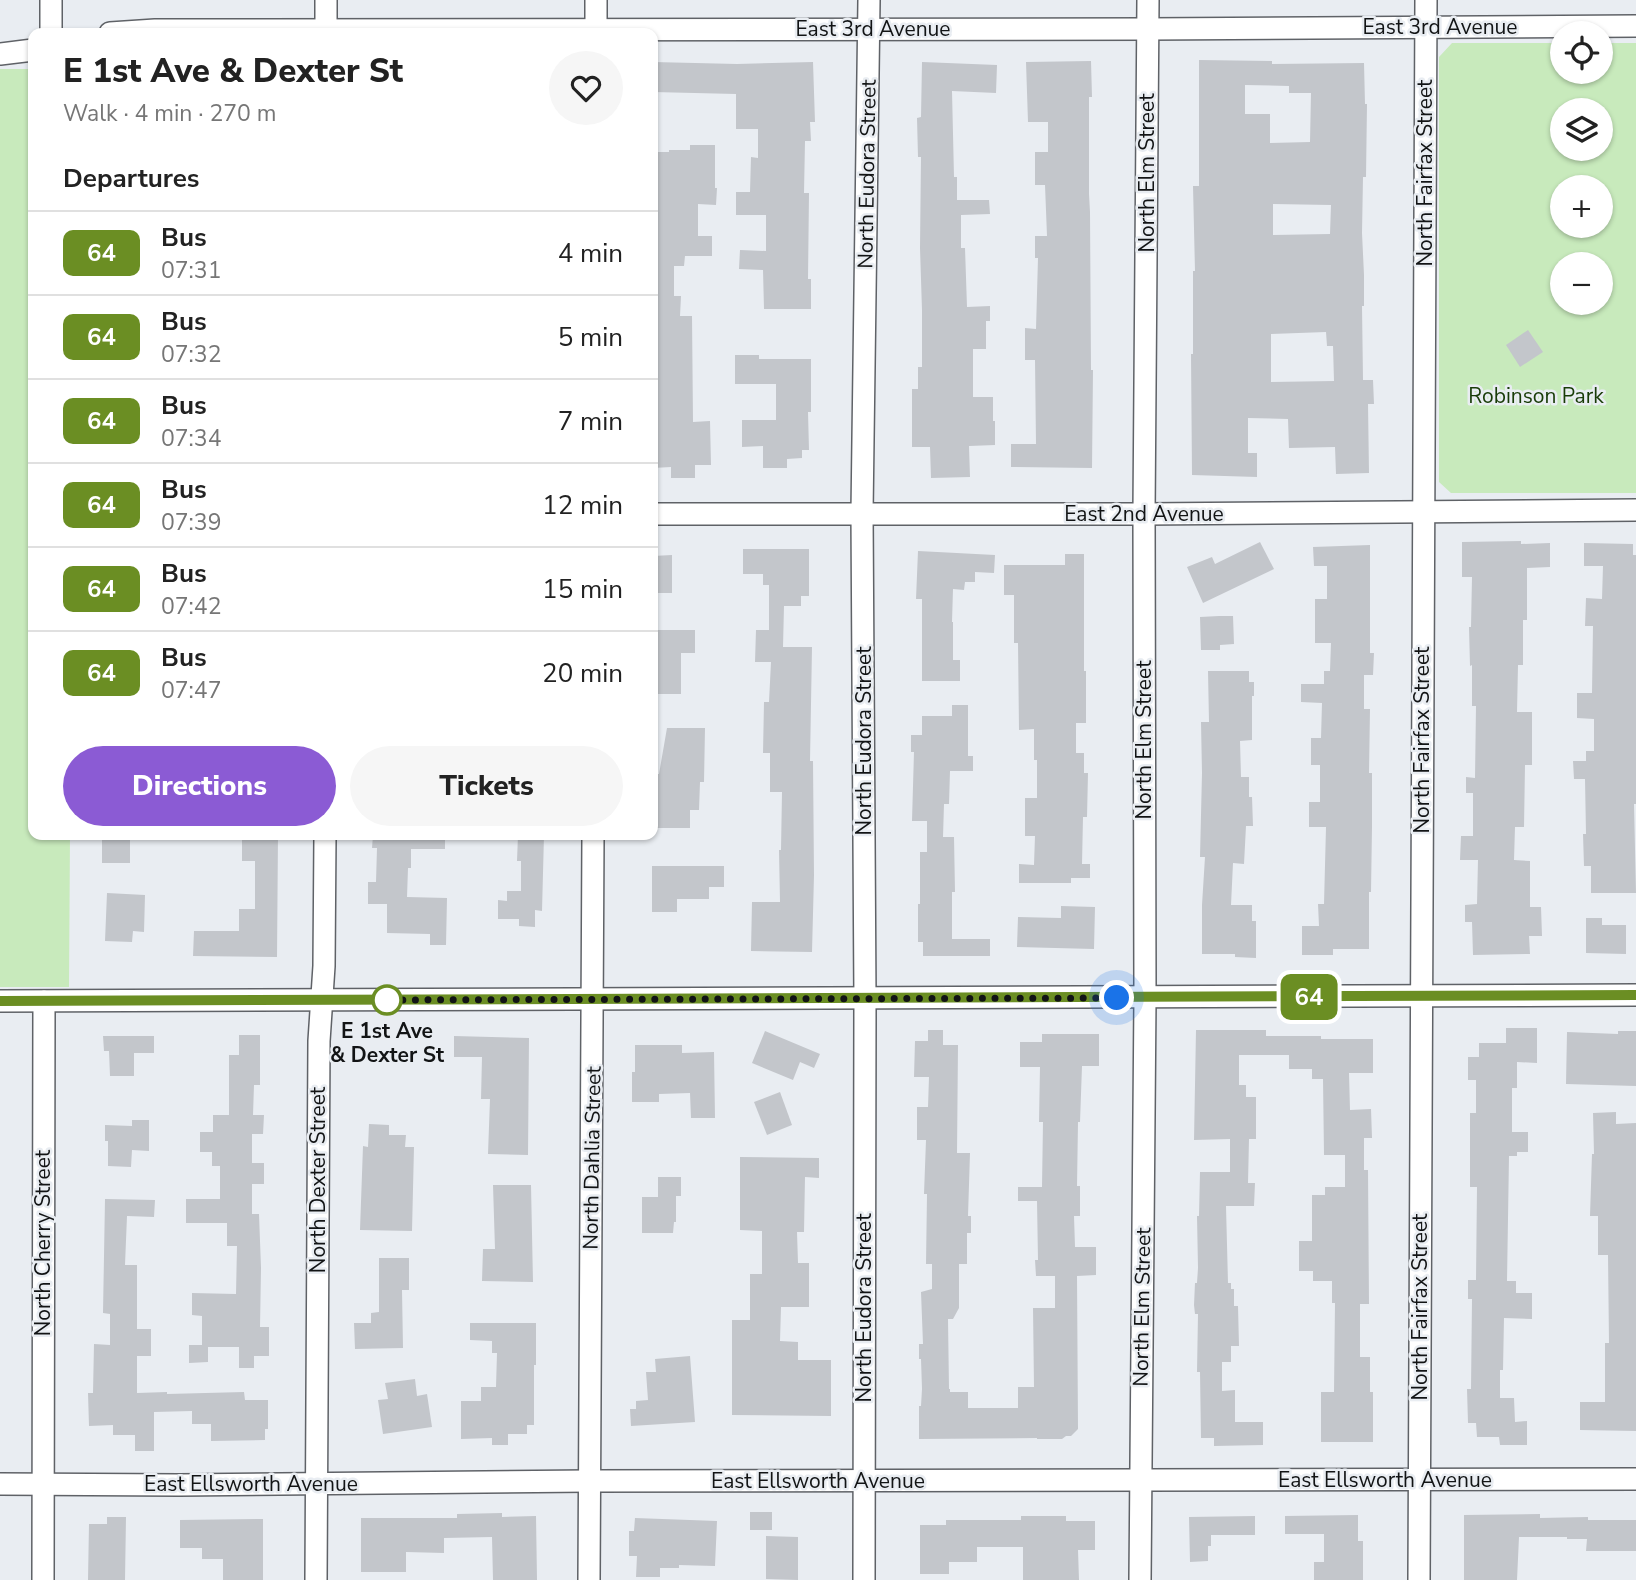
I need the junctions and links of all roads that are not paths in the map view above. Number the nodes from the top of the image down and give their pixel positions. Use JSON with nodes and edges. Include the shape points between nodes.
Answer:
{"nodes":[{"id":1,"x":51,"y":0,"type":"edge"},
{"id":2,"x":326,"y":0,"type":"edge"},
{"id":3,"x":596,"y":0,"type":"edge"},
{"id":4,"x":869,"y":0,"type":"edge"},
{"id":5,"x":1148,"y":0,"type":"edge"},
{"id":6,"x":1426,"y":0,"type":"edge"},
{"id":7,"x":1636,"y":26,"type":"edge"},
{"id":8,"x":1426,"y":27,"type":"junction"},
{"id":9,"x":51,"y":28,"type":"edge"},
{"id":10,"x":326,"y":28,"type":"edge"},
{"id":11,"x":596,"y":28,"type":"edge"},
{"id":12,"x":869,"y":29,"type":"junction"},
{"id":13,"x":1148,"y":29,"type":"junction"},
{"id":14,"x":658,"y":31,"type":"edge"},
{"id":15,"x":28,"y":51,"type":"edge"},
{"id":16,"x":0,"y":54,"type":"edge"},
{"id":17,"x":1636,"y":510,"type":"edge"},
{"id":18,"x":1423,"y":511,"type":"junction"},
{"id":19,"x":862,"y":513,"type":"junction"},
{"id":20,"x":658,"y":514,"type":"edge"},
{"id":21,"x":1144,"y":514,"type":"junction"},
{"id":22,"x":325,"y":840,"type":"edge"},
{"id":23,"x":593,"y":840,"type":"edge"},
{"id":24,"x":1636,"y":995,"type":"edge"},
{"id":25,"x":1422,"y":996,"type":"junction"},
{"id":26,"x":1145,"y":998,"type":"junction"},
{"id":27,"x":593,"y":999,"type":"junction"},
{"id":28,"x":865,"y":999,"type":"junction"},
{"id":29,"x":321,"y":1000,"type":"junction"},
{"id":30,"x":0,"y":1001,"type":"edge"},
{"id":31,"x":44,"y":1001,"type":"junction"},
{"id":32,"x":1418,"y":1479,"type":"junction"},
{"id":33,"x":1636,"y":1479,"type":"edge"},
{"id":34,"x":589,"y":1481,"type":"junction"},
{"id":35,"x":1140,"y":1481,"type":"junction"},
{"id":36,"x":864,"y":1482,"type":"junction"},
{"id":37,"x":316,"y":1483,"type":"junction"},
{"id":38,"x":0,"y":1484,"type":"edge"},
{"id":39,"x":43,"y":1484,"type":"junction"},
{"id":40,"x":43,"y":1580,"type":"edge"},
{"id":41,"x":316,"y":1580,"type":"edge"},
{"id":42,"x":589,"y":1580,"type":"edge"},
{"id":43,"x":864,"y":1580,"type":"edge"},
{"id":44,"x":1140,"y":1580,"type":"edge"},
{"id":45,"x":1419,"y":1580,"type":"edge"}],
"edges":[{"from":1,"to":9,"type":"street"},
{"from":2,"to":10,"type":"street"},
{"from":3,"to":11,"type":"street"},
{"from":4,"to":12,"type":"street","name":"North Eudora Street"},
{"from":5,"to":13,"type":"street","name":"North Elm Street"},
{"from":6,"to":8,"type":"street","name":"North Fairfax Street"},
{"from":7,"to":8,"type":"street","name":"East 3rd Avenue"},
{"from":8,"to":13,"type":"street","name":"East 3rd Avenue"},
{"from":8,"to":18,"type":"street","name":"North Fairfax Street"},
{"from":12,"to":13,"type":"street","name":"East 3rd Avenue"},
{"from":12,"to":14,"type":"street","name":"East 3rd Avenue"},
{"from":12,"to":19,"type":"street","name":"North Eudora Street"},
{"from":13,"to":21,"type":"street","name":"North Elm Street"},
{"from":15,"to":16,"type":"street"},
{"from":17,"to":18,"type":"street","name":"East 2nd Avenue"},
{"from":18,"to":21,"type":"street","name":"East 2nd Avenue"},
{"from":18,"to":25,"type":"street","name":"North Fairfax Street"},
{"from":19,"to":20,"type":"street","name":"East 2nd Avenue"},
{"from":19,"to":21,"type":"street","name":"East 2nd Avenue"},
{"from":19,"to":28,"type":"street","name":"North Eudora Street"},
{"from":21,"to":26,"type":"street","name":"North Elm Street"},
{"from":22,"to":29,"type":"street","name":"North Dexter Street"},
{"from":23,"to":27,"type":"street","name":"North Dahlia Street"},
{"from":24,"to":25,"type":"street"},
{"from":25,"to":26,"type":"street"},
{"from":25,"to":32,"type":"street","name":"North Fairfax Street"},
{"from":26,"to":28,"type":"street"},
{"from":26,"to":35,"type":"street","name":"North Elm Street"},
{"from":27,"to":28,"type":"street"},
{"from":27,"to":29,"type":"street"},
{"from":27,"to":34,"type":"street","name":"North Dahlia Street"},
{"from":28,"to":36,"type":"street","name":"North Eudora Street"},
{"from":29,"to":31,"type":"street"},
{"from":29,"to":37,"type":"street","name":"North Dexter Street"},
{"from":30,"to":31,"type":"street"},
{"from":31,"to":39,"type":"street","name":"North Cherry Street"},
{"from":32,"to":33,"type":"street","name":"East Ellsworth Avenue"},
{"from":32,"to":35,"type":"street","name":"East Ellsworth Avenue"},
{"from":32,"to":45,"type":"street","name":"North Fairfax Street"},
{"from":34,"to":36,"type":"street","name":"East Ellsworth Avenue"},
{"from":34,"to":37,"type":"street","name":"East Ellsworth Avenue"},
{"from":34,"to":42,"type":"street","name":"North Dahlia Street"},
{"from":35,"to":36,"type":"street","name":"East Ellsworth Avenue"},
{"from":35,"to":44,"type":"street","name":"North Elm Street"},
{"from":36,"to":43,"type":"street","name":"North Eudora Street"},
{"from":37,"to":39,"type":"street","name":"East Ellsworth Avenue"},
{"from":37,"to":41,"type":"street","name":"North Dexter Street"},
{"from":38,"to":39,"type":"street","name":"East Ellsworth Avenue"},
{"from":39,"to":40,"type":"street","name":"North Cherry Street"}]}
